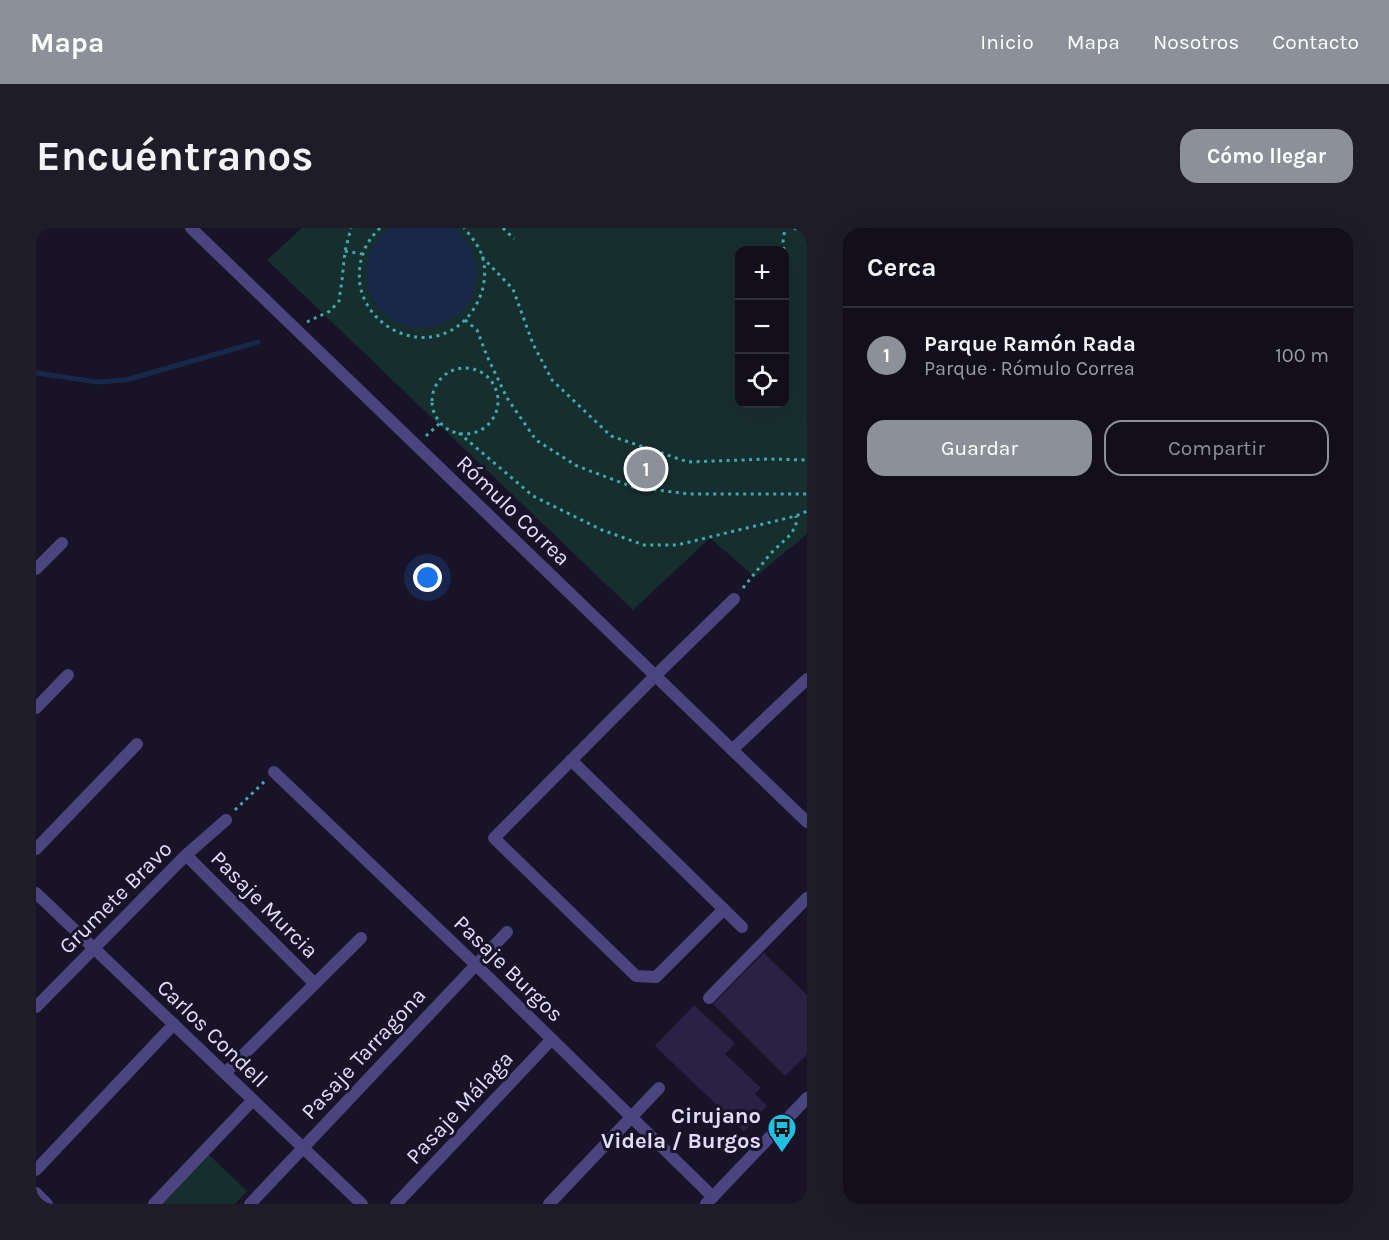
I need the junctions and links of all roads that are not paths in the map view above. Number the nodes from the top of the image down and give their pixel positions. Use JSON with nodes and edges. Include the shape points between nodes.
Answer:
{"nodes":[{"id":1,"x":191,"y":228,"type":"edge"},
{"id":2,"x":62,"y":543,"type":"dead end"},
{"id":3,"x":36,"y":569,"type":"edge"},
{"id":4,"x":734,"y":598,"type":"road end"},
{"id":5,"x":68,"y":675,"type":"dead end"},
{"id":6,"x":655,"y":676,"type":"junction"},
{"id":7,"x":807,"y":678,"type":"edge"},
{"id":8,"x":36,"y":708,"type":"edge"},
{"id":9,"x":137,"y":744,"type":"dead end"},
{"id":10,"x":732,"y":750,"type":"junction"},
{"id":11,"x":571,"y":760,"type":"junction"},
{"id":12,"x":274,"y":772,"type":"road end"},
{"id":13,"x":226,"y":820,"type":"road end"},
{"id":14,"x":807,"y":822,"type":"edge"},
{"id":15,"x":36,"y":849,"type":"edge"},
{"id":16,"x":186,"y":855,"type":"junction"},
{"id":17,"x":36,"y":893,"type":"edge"},
{"id":18,"x":807,"y":898,"type":"edge"},
{"id":19,"x":724,"y":909,"type":"junction"},
{"id":20,"x":742,"y":927,"type":"dead end"},
{"id":21,"x":507,"y":932,"type":"dead end"},
{"id":22,"x":361,"y":938,"type":"dead end"},
{"id":23,"x":94,"y":948,"type":"junction"},
{"id":24,"x":476,"y":965,"type":"junction"},
{"id":25,"x":315,"y":984,"type":"junction"},
{"id":26,"x":709,"y":998,"type":"dead end"},
{"id":27,"x":36,"y":1007,"type":"edge"},
{"id":28,"x":174,"y":1024,"type":"junction"},
{"id":29,"x":552,"y":1039,"type":"junction"},
{"id":30,"x":225,"y":1073,"type":"junction"},
{"id":31,"x":659,"y":1088,"type":"dead end"},
{"id":32,"x":807,"y":1098,"type":"edge"},
{"id":33,"x":253,"y":1100,"type":"junction"},
{"id":34,"x":632,"y":1117,"type":"junction"},
{"id":35,"x":303,"y":1148,"type":"junction"},
{"id":36,"x":36,"y":1170,"type":"edge"},
{"id":37,"x":36,"y":1193,"type":"edge"},
{"id":38,"x":709,"y":1200,"type":"edge"},
{"id":39,"x":47,"y":1204,"type":"edge"},
{"id":40,"x":154,"y":1204,"type":"edge"},
{"id":41,"x":250,"y":1204,"type":"edge"},
{"id":42,"x":362,"y":1204,"type":"edge"},
{"id":43,"x":396,"y":1204,"type":"edge"},
{"id":44,"x":549,"y":1204,"type":"edge"}],
"edges":[{"from":1,"to":6,"type":"street","name":"Rómulo Correa"},
{"from":2,"to":3,"type":"street"},
{"from":4,"to":6,"type":"street"},
{"from":5,"to":8,"type":"street"},
{"from":6,"to":10,"type":"street","name":"Rómulo Correa"},
{"from":6,"to":11,"type":"street"},
{"from":7,"to":10,"type":"street"},
{"from":9,"to":15,"type":"street"},
{"from":10,"to":14,"type":"street","name":"Rómulo Correa"},
{"from":11,"to":19,"type":"street"},
{"from":11,"to":19,"type":"street","via":[[494,838],[636,976],[656,977]]},
{"from":12,"to":24,"type":"street","name":"Pasaje Burgos"},
{"from":13,"to":16,"type":"street","name":"Grumete Bravo"},
{"from":16,"to":23,"type":"street","name":"Grumete Bravo"},
{"from":16,"to":25,"type":"street","name":"Pasaje Murcia"},
{"from":17,"to":23,"type":"street","name":"Carlos Condell"},
{"from":18,"to":26,"type":"street"},
{"from":19,"to":20,"type":"street"},
{"from":21,"to":24,"type":"street","name":"Pasaje Tarragona"},
{"from":22,"to":25,"type":"street"},
{"from":23,"to":27,"type":"street","name":"Grumete Bravo"},
{"from":23,"to":28,"type":"street","name":"Carlos Condell"},
{"from":24,"to":29,"type":"street","name":"Pasaje Burgos"},
{"from":24,"to":35,"type":"street","name":"Pasaje Tarragona"},
{"from":25,"to":30,"type":"street"},
{"from":28,"to":30,"type":"street","name":"Carlos Condell"},
{"from":28,"to":36,"type":"street"},
{"from":29,"to":34,"type":"street","name":"Pasaje Burgos"},
{"from":29,"to":43,"type":"street","name":"Pasaje Málaga"},
{"from":30,"to":33,"type":"street","name":"Carlos Condell"},
{"from":31,"to":34,"type":"street"},
{"from":32,"to":38,"type":"street"},
{"from":33,"to":35,"type":"street","name":"Carlos Condell"},
{"from":33,"to":40,"type":"street"},
{"from":34,"to":38,"type":"street","name":"Pasaje Burgos"},
{"from":34,"to":44,"type":"street"},
{"from":35,"to":41,"type":"street","name":"Pasaje Tarragona"},
{"from":35,"to":42,"type":"street","name":"Carlos Condell"},
{"from":37,"to":39,"type":"street"}]}
